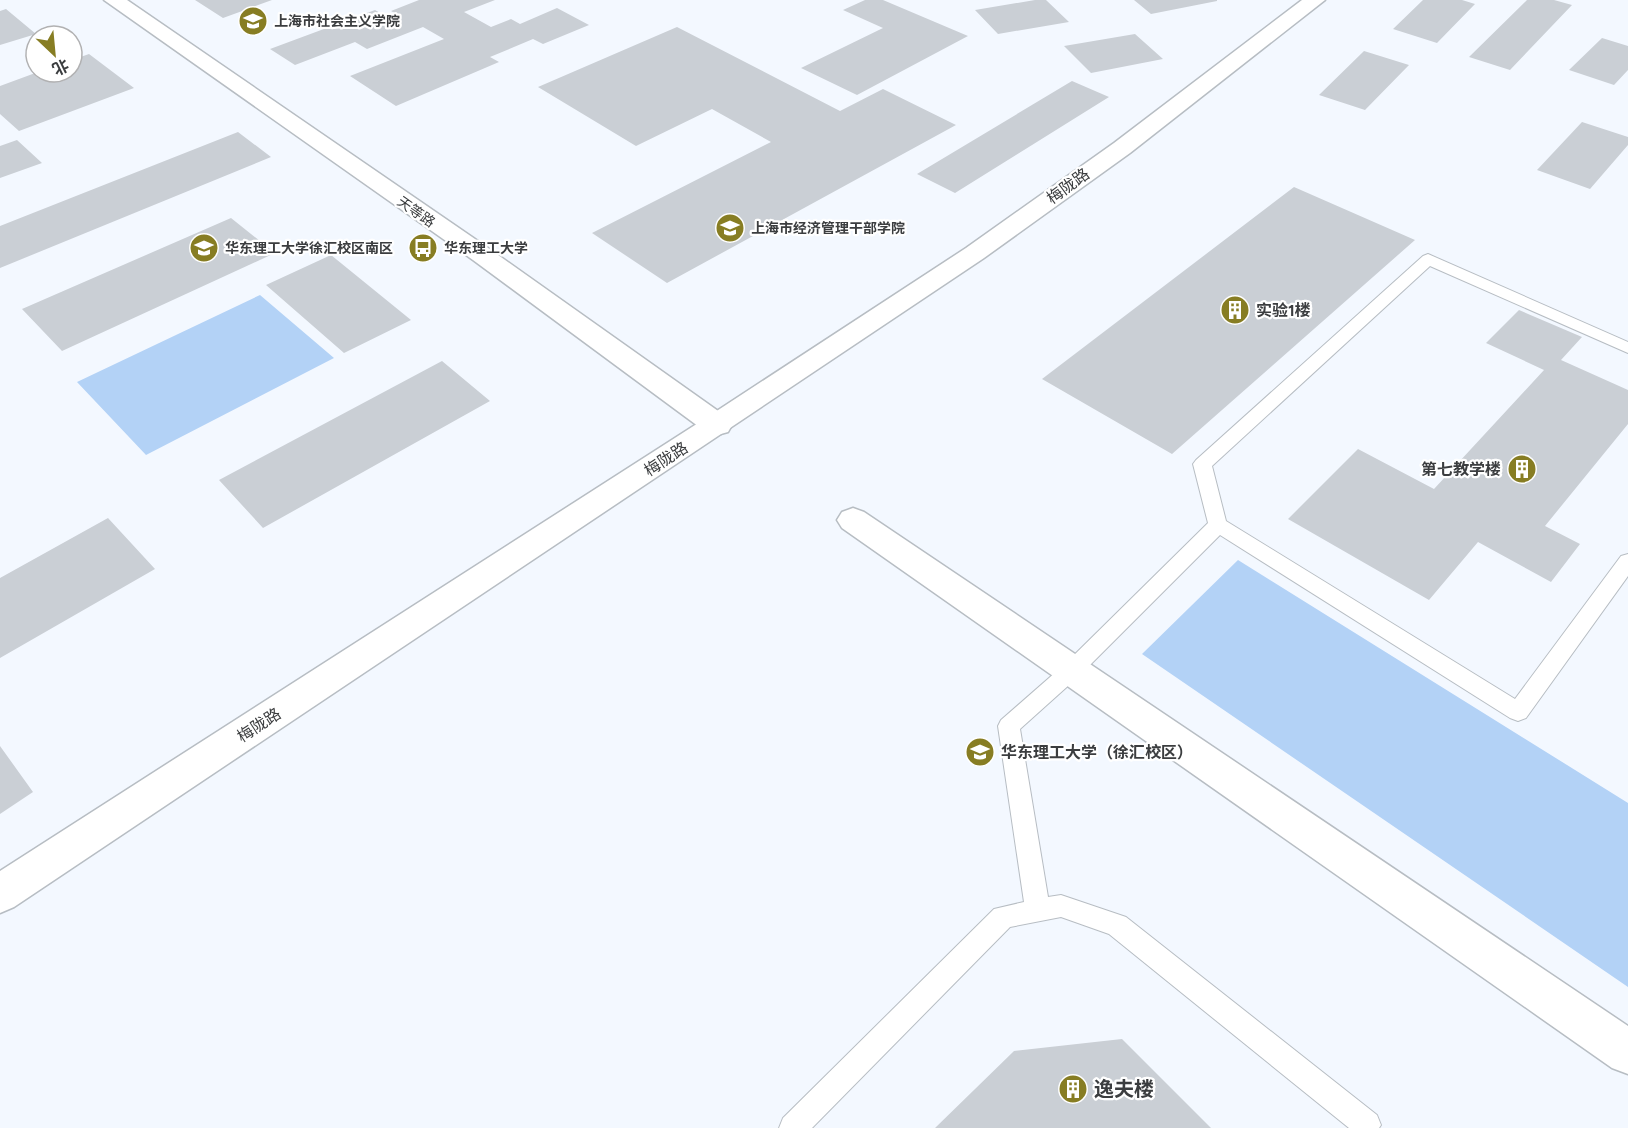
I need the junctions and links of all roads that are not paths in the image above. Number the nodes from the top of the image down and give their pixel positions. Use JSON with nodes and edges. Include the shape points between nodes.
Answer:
{"nodes":[{"id":1,"x":114,"y":0,"type":"edge"},
{"id":2,"x":1315,"y":0,"type":"edge"},
{"id":3,"x":1628,"y":348,"type":"edge"},
{"id":4,"x":717,"y":425,"type":"junction"},
{"id":5,"x":853,"y":519,"type":"dead end"},
{"id":6,"x":1218,"y":525,"type":"junction"},
{"id":7,"x":1628,"y":561,"type":"edge"},
{"id":8,"x":1072,"y":670,"type":"junction"},
{"id":9,"x":0,"y":894,"type":"edge"},
{"id":10,"x":1038,"y":911,"type":"junction"},
{"id":11,"x":1628,"y":1052,"type":"edge"},
{"id":12,"x":1367,"y":1125,"type":"dead end"},
{"id":13,"x":792,"y":1128,"type":"edge"}],
"edges":[{"from":1,"to":4,"type":"street","name":"天等路","via":[[482,255]]},
{"from":2,"to":4,"type":"street","name":"梅陇路","via":[[1122,148],[975,253]]},
{"from":3,"to":6,"type":"lane","via":[[1428,259],[1202,464]]},
{"from":4,"to":9,"type":"street","name":"梅陇路"},
{"from":5,"to":8,"type":"street"},
{"from":6,"to":7,"type":"lane","via":[[1518,712]]},
{"from":6,"to":8,"type":"lane"},
{"from":8,"to":10,"type":"lane","via":[[1009,726]]},
{"from":8,"to":11,"type":"street"},
{"from":10,"to":12,"type":"lane","via":[[1062,906],[1117,924]]},
{"from":10,"to":13,"type":"lane","via":[[1003,917]]}]}
